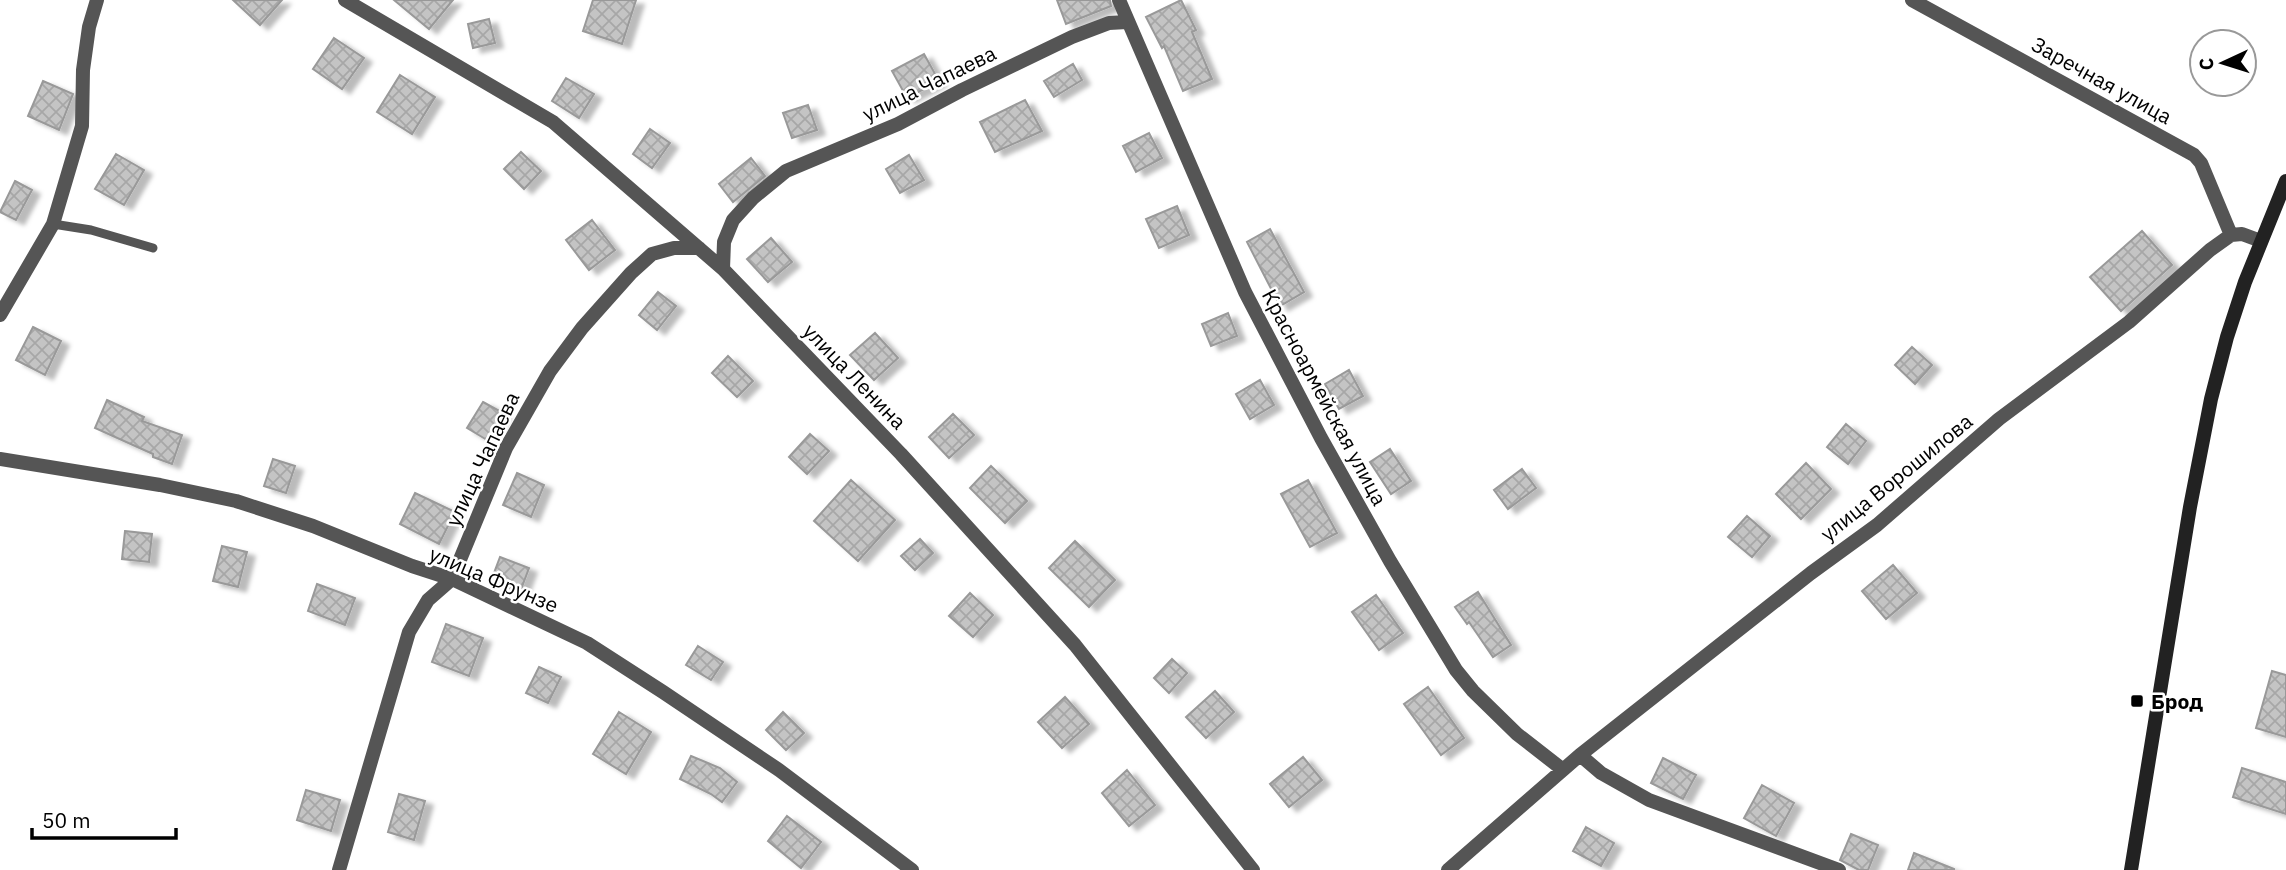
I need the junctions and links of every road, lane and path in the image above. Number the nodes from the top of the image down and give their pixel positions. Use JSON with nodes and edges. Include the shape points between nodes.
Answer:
{"nodes":[{"id":1,"x":97,"y":0,"type":"edge"},
{"id":2,"x":345,"y":0,"type":"edge"},
{"id":3,"x":1119,"y":0,"type":"edge"},
{"id":4,"x":1912,"y":0,"type":"edge"},
{"id":5,"x":1127,"y":22,"type":"junction"},
{"id":6,"x":2286,"y":181,"type":"edge"},
{"id":7,"x":53,"y":224,"type":"junction"},
{"id":8,"x":2231,"y":235,"type":"junction"},
{"id":9,"x":2261,"y":241,"type":"junction"},
{"id":10,"x":153,"y":248,"type":"dead end"},
{"id":11,"x":699,"y":248,"type":"junction"},
{"id":12,"x":723,"y":269,"type":"junction"},
{"id":13,"x":0,"y":315,"type":"edge"},
{"id":14,"x":0,"y":459,"type":"edge"},
{"id":15,"x":453,"y":579,"type":"junction"},
{"id":16,"x":1580,"y":755,"type":"junction"},
{"id":17,"x":1562,"y":769,"type":"junction"},
{"id":18,"x":339,"y":870,"type":"edge"},
{"id":19,"x":912,"y":870,"type":"edge"},
{"id":20,"x":1254,"y":870,"type":"edge"},
{"id":21,"x":1448,"y":870,"type":"edge"},
{"id":22,"x":1839,"y":870,"type":"edge"},
{"id":23,"x":2132,"y":870,"type":"edge"}],
"edges":[{"from":1,"to":7,"type":"street","via":[[83,70],[82,126]]},
{"from":2,"to":11,"type":"street","name":"улица Ленина","via":[[553,122]]},
{"from":3,"to":5,"type":"street","name":"Красноармейская улица"},
{"from":4,"to":8,"type":"street","name":"Заречная улица","via":[[2194,155]]},
{"from":5,"to":12,"type":"street","name":"улица Чапаева","via":[[1109,23],[1072,37],[898,124],[786,171],[733,220],[724,242]]},
{"from":5,"to":17,"type":"street","name":"Красноармейская улица","via":[[1245,292],[1390,561],[1473,691]]},
{"from":6,"to":9,"type":"main road"},
{"from":7,"to":10,"type":"lane"},
{"from":7,"to":13,"type":"street"},
{"from":8,"to":9,"type":"street"},
{"from":8,"to":16,"type":"street","name":"улица Ворошилова","via":[[2129,322],[1999,419],[1877,524]]},
{"from":9,"to":23,"type":"main road","via":[[2227,337],[2198,461]]},
{"from":11,"to":12,"type":"street","name":"улица Ленина"},
{"from":11,"to":15,"type":"street","name":"улица Чапаева","via":[[652,254],[582,328],[550,371],[506,448]]},
{"from":12,"to":20,"type":"street","name":"улица Ленина","via":[[1075,645]]},
{"from":14,"to":15,"type":"street","name":"улица Фрунзе","via":[[236,501]]},
{"from":15,"to":18,"type":"street","name":"улица Чапаева","via":[[428,600],[409,632]]},
{"from":15,"to":19,"type":"street","name":"улица Фрунзе","via":[[587,643],[779,770]]},
{"from":16,"to":17,"type":"street","name":"улица Ворошилова"},
{"from":16,"to":22,"type":"street","via":[[1601,773],[1649,800]]},
{"from":17,"to":21,"type":"street","name":"улица Ворошилова"}]}
